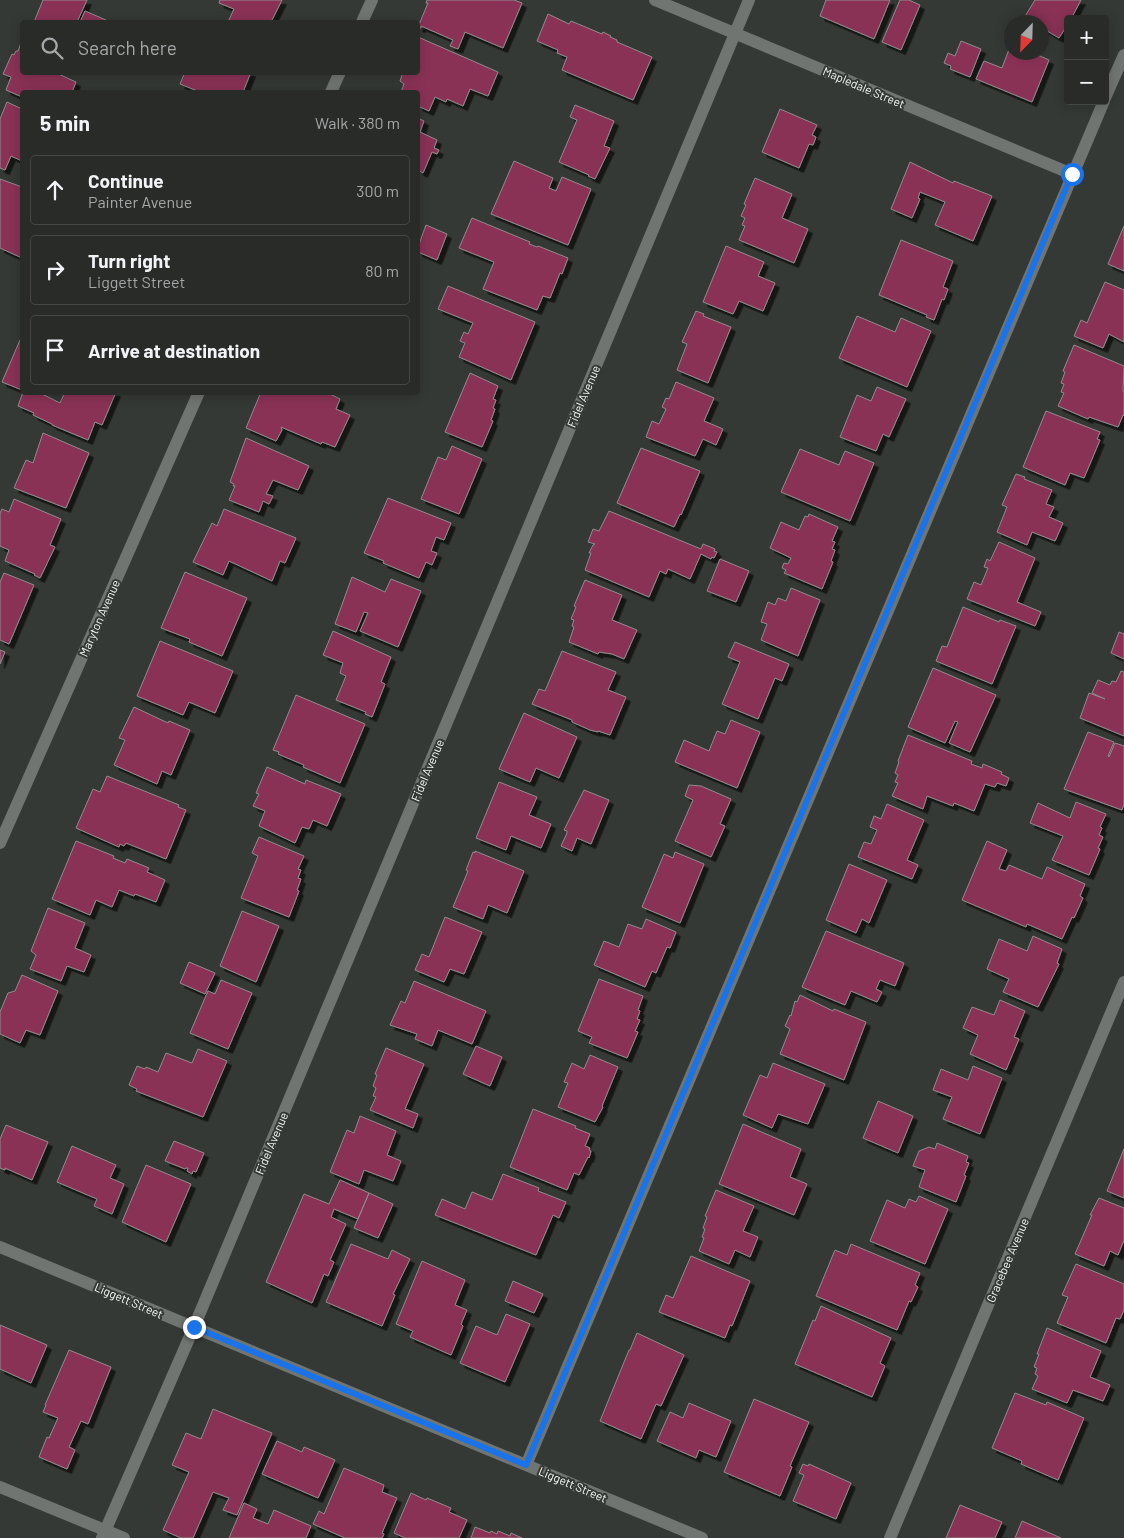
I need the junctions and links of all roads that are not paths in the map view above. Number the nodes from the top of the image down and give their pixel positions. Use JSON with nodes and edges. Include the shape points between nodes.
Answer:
{"nodes":[{"id":1,"x":372,"y":0,"type":"edge"},
{"id":2,"x":655,"y":0,"type":"edge"},
{"id":3,"x":749,"y":0,"type":"edge"},
{"id":4,"x":363,"y":20,"type":"edge"},
{"id":5,"x":735,"y":33,"type":"junction"},
{"id":6,"x":1124,"y":55,"type":"edge"},
{"id":7,"x":339,"y":75,"type":"edge"},
{"id":8,"x":332,"y":90,"type":"edge"},
{"id":9,"x":1109,"y":91,"type":"edge"},
{"id":10,"x":1103,"y":105,"type":"edge"},
{"id":11,"x":1072,"y":174,"type":"junction"},
{"id":12,"x":198,"y":395,"type":"edge"},
{"id":13,"x":0,"y":843,"type":"edge"},
{"id":14,"x":1124,"y":982,"type":"edge"},
{"id":15,"x":0,"y":1246,"type":"edge"},
{"id":16,"x":194,"y":1327,"type":"junction"},
{"id":17,"x":526,"y":1465,"type":"junction"},
{"id":18,"x":0,"y":1487,"type":"edge"},
{"id":19,"x":104,"y":1534,"type":"edge"},
{"id":20,"x":124,"y":1538,"type":"edge"},
{"id":21,"x":702,"y":1538,"type":"edge"},
{"id":22,"x":890,"y":1538,"type":"edge"}],
"edges":[{"from":1,"to":4,"type":"street"},
{"from":2,"to":5,"type":"street","name":"Mapledale Street"},
{"from":3,"to":5,"type":"street","name":"Fidel Avenue"},
{"from":5,"to":11,"type":"street","name":"Mapledale Street"},
{"from":5,"to":16,"type":"street","name":"Fidel Avenue"},
{"from":6,"to":9,"type":"street"},
{"from":7,"to":8,"type":"street"},
{"from":10,"to":11,"type":"street"},
{"from":11,"to":17,"type":"street"},
{"from":12,"to":13,"type":"street","name":"Maryton Avenue"},
{"from":14,"to":22,"type":"street","name":"Gracebee Avenue"},
{"from":15,"to":16,"type":"street","name":"Liggett Street"},
{"from":16,"to":17,"type":"street","name":"Liggett Street"},
{"from":16,"to":19,"type":"street","name":"Fidel Avenue"},
{"from":17,"to":21,"type":"street","name":"Liggett Street"},
{"from":18,"to":19,"type":"street"},
{"from":19,"to":20,"type":"street"}]}
